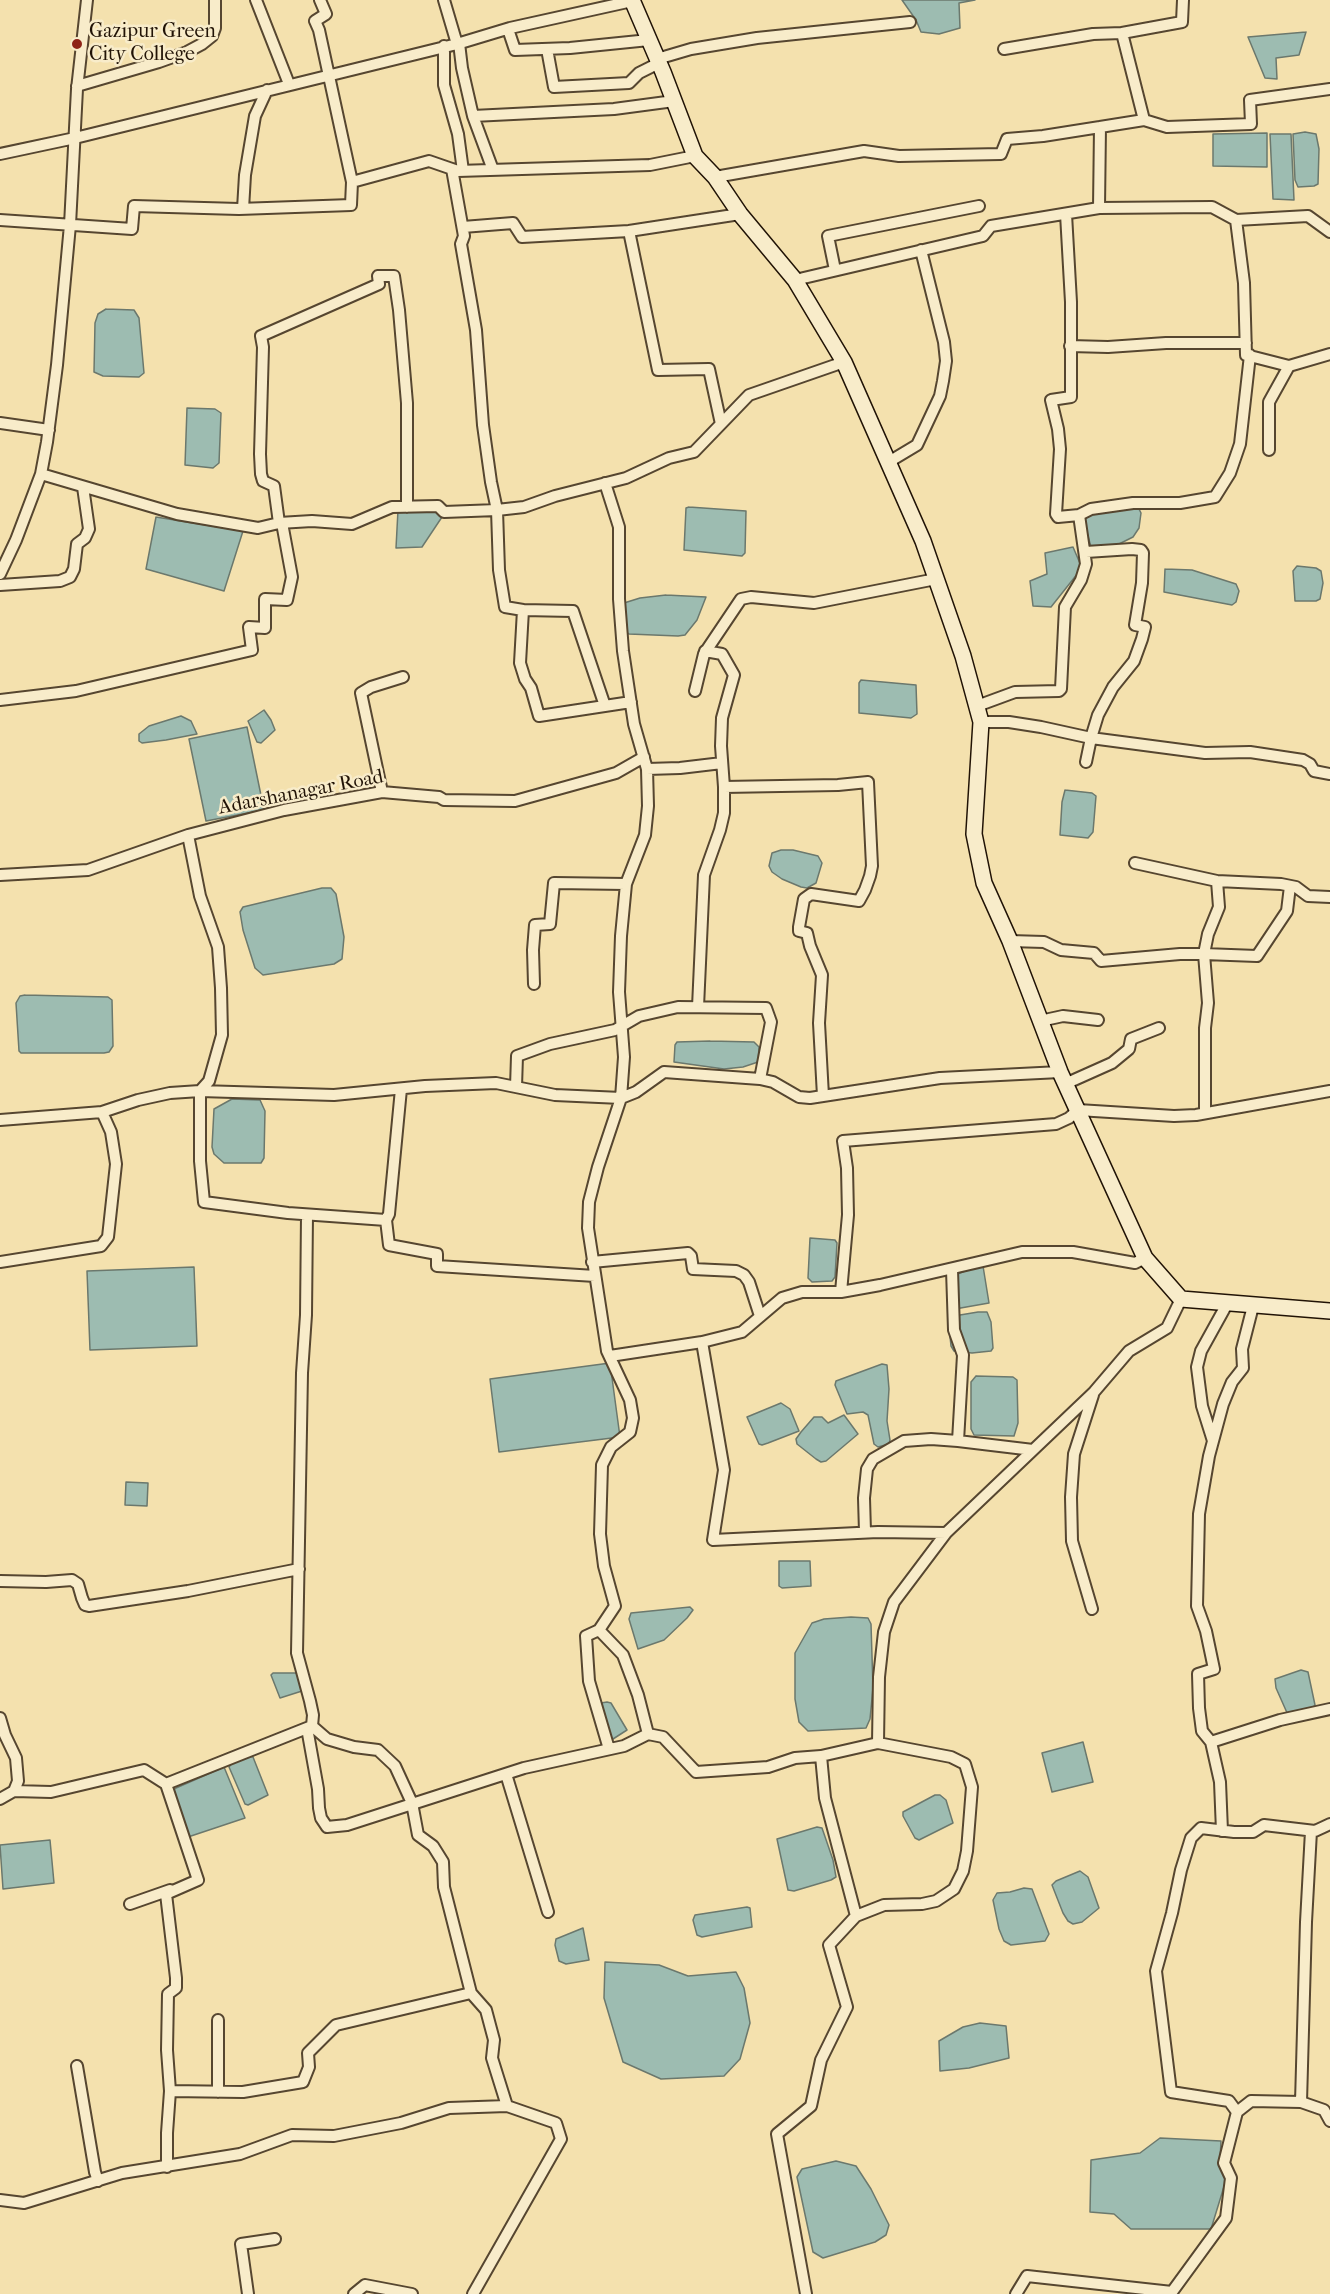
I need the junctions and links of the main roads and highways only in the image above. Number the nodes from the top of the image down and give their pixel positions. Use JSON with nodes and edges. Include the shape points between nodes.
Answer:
{"nodes":[{"id":1,"x":632,"y":0,"type":"edge"},
{"id":2,"x":1330,"y":1311,"type":"edge"}],
"edges":[{"from":1,"to":2,"type":"main road","via":[[695,156],[716,177],[740,214],[795,280],[844,362],[923,541],[981,722],[974,834],[984,883],[1063,1078],[1144,1258],[1181,1299]]}]}
